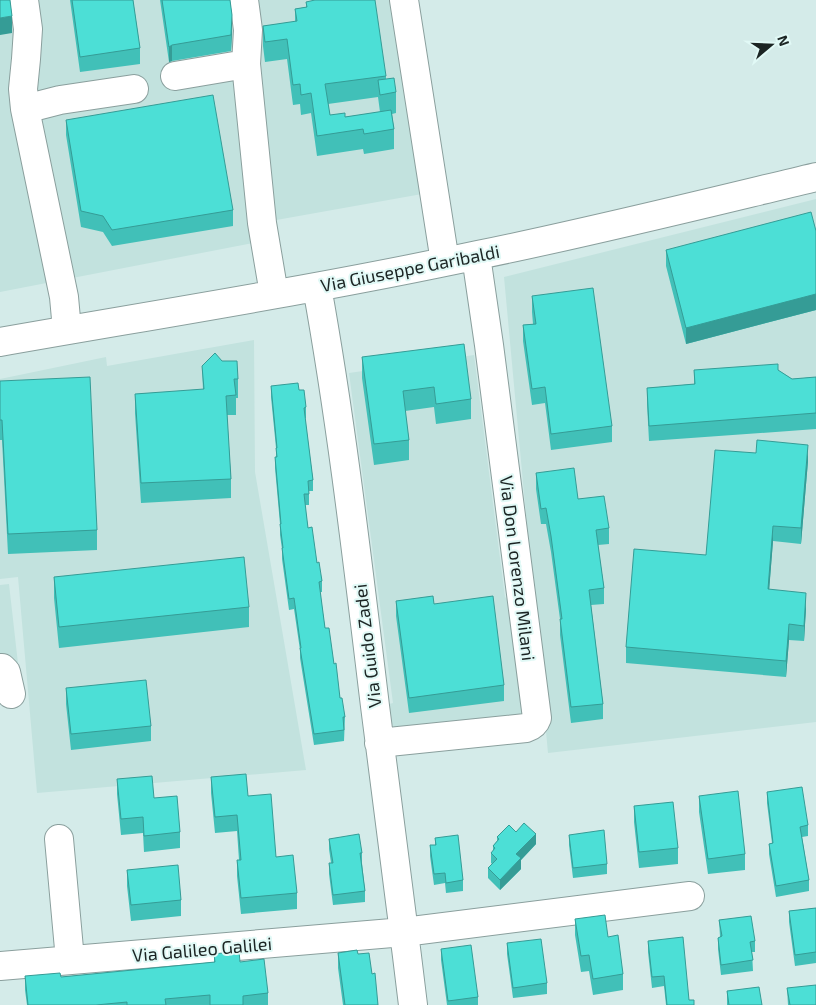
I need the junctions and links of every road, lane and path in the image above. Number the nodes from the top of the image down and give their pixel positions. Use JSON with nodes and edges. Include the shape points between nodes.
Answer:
{"nodes":[{"id":1,"x":24,"y":0,"type":"edge"},
{"id":2,"x":244,"y":0,"type":"edge"},
{"id":3,"x":404,"y":0,"type":"edge"},
{"id":4,"x":246,"y":64,"type":"junction"},
{"id":5,"x":175,"y":76,"type":"dead end"},
{"id":6,"x":134,"y":90,"type":"dead end"},
{"id":7,"x":25,"y":109,"type":"junction"},
{"id":8,"x":816,"y":177,"type":"edge"},
{"id":9,"x":476,"y":256,"type":"junction"},
{"id":10,"x":445,"y":262,"type":"junction"},
{"id":11,"x":317,"y":287,"type":"junction"},
{"id":12,"x":274,"y":294,"type":"junction"},
{"id":13,"x":68,"y":330,"type":"junction"},
{"id":14,"x":0,"y":342,"type":"edge"},
{"id":15,"x":0,"y":668,"type":"edge"},
{"id":16,"x":10,"y":694,"type":"edge"},
{"id":17,"x":379,"y":743,"type":"junction"},
{"id":18,"x":59,"y":839,"type":"dead end"},
{"id":19,"x":690,"y":896,"type":"dead end"},
{"id":20,"x":404,"y":932,"type":"junction"},
{"id":21,"x":70,"y":960,"type":"junction"},
{"id":22,"x":0,"y":966,"type":"edge"},
{"id":23,"x":413,"y":1005,"type":"edge"}],
"edges":[{"from":1,"to":7,"type":"street","via":[[28,29],[22,89]]},
{"from":2,"to":4,"type":"street","via":[[248,30]]},
{"from":3,"to":10,"type":"street"},
{"from":4,"to":5,"type":"street"},
{"from":4,"to":12,"type":"street","via":[[262,223]]},
{"from":6,"to":7,"type":"street","via":[[60,100]]},
{"from":7,"to":13,"type":"street"},
{"from":8,"to":9,"type":"street","name":"Via Giuseppe Garibaldi"},
{"from":9,"to":10,"type":"street","name":"Via Giuseppe Garibaldi"},
{"from":9,"to":17,"type":"street","name":"Via Don Lorenzo Milani","via":[[537,718],[526,728]]},
{"from":10,"to":11,"type":"street","name":"Via Giuseppe Garibaldi"},
{"from":11,"to":12,"type":"street","name":"Via Giuseppe Garibaldi"},
{"from":11,"to":17,"type":"street","name":"Via Guido Zadei","via":[[349,489]]},
{"from":12,"to":13,"type":"street","name":"Via Giuseppe Garibaldi"},
{"from":13,"to":14,"type":"street","name":"Via Giuseppe Garibaldi"},
{"from":15,"to":16,"type":"street","via":[[6,672]]},
{"from":17,"to":20,"type":"street","name":"Via Guido Zadei"},
{"from":18,"to":21,"type":"street"},
{"from":19,"to":20,"type":"street","name":"Via Galileo Galilei"},
{"from":20,"to":21,"type":"street","name":"Via Galileo Galilei"},
{"from":20,"to":23,"type":"street","name":"Via Guido Zadei"},
{"from":21,"to":22,"type":"street","name":"Via Galileo Galilei"}]}
